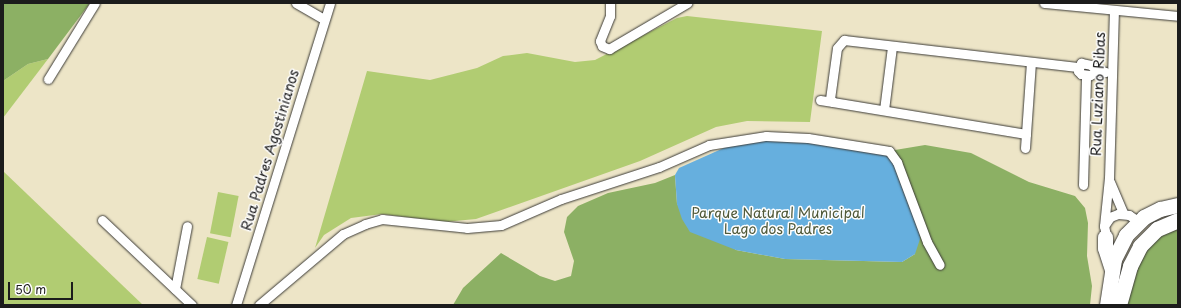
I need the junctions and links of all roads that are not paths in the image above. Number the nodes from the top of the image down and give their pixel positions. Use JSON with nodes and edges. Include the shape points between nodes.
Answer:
{"nodes":[{"id":1,"x":95,"y":3,"type":"edge"},
{"id":2,"x":296,"y":3,"type":"edge"},
{"id":3,"x":330,"y":3,"type":"edge"},
{"id":4,"x":610,"y":3,"type":"edge"},
{"id":5,"x":687,"y":3,"type":"edge"},
{"id":6,"x":1044,"y":3,"type":"edge"},
{"id":7,"x":1114,"y":11,"type":"junction"},
{"id":8,"x":1178,"y":16,"type":"edge"},
{"id":9,"x":324,"y":18,"type":"junction"},
{"id":10,"x":892,"y":47,"type":"junction"},
{"id":11,"x":1031,"y":62,"type":"junction"},
{"id":12,"x":1079,"y":67,"type":"junction"},
{"id":13,"x":1109,"y":73,"type":"junction"},
{"id":14,"x":1086,"y":75,"type":"junction"},
{"id":15,"x":48,"y":79,"type":"dead end"},
{"id":16,"x":820,"y":100,"type":"dead end"},
{"id":17,"x":832,"y":102,"type":"junction"},
{"id":18,"x":884,"y":110,"type":"junction"},
{"id":19,"x":1026,"y":134,"type":"junction"},
{"id":20,"x":1025,"y":148,"type":"dead end"},
{"id":21,"x":1109,"y":178,"type":"junction"},
{"id":22,"x":1082,"y":185,"type":"dead end"},
{"id":23,"x":1178,"y":206,"type":"edge"},
{"id":24,"x":1123,"y":213,"type":"junction"},
{"id":25,"x":102,"y":220,"type":"dead end"},
{"id":26,"x":1178,"y":220,"type":"edge"},
{"id":27,"x":1138,"y":221,"type":"junction"},
{"id":28,"x":187,"y":226,"type":"dead end"},
{"id":29,"x":1105,"y":232,"type":"junction"},
{"id":30,"x":1145,"y":240,"type":"junction"},
{"id":31,"x":1116,"y":251,"type":"junction"},
{"id":32,"x":1136,"y":253,"type":"junction"},
{"id":33,"x":940,"y":265,"type":"dead end"},
{"id":34,"x":1112,"y":269,"type":"junction"},
{"id":35,"x":175,"y":289,"type":"junction"},
{"id":36,"x":192,"y":305,"type":"edge"},
{"id":37,"x":236,"y":305,"type":"edge"},
{"id":38,"x":259,"y":305,"type":"edge"},
{"id":39,"x":1107,"y":305,"type":"edge"},
{"id":40,"x":1119,"y":305,"type":"edge"}],
"edges":[{"from":1,"to":15,"type":"street"},
{"from":2,"to":9,"type":"street"},
{"from":3,"to":9,"type":"street","name":"Rua Padres Agostinianos"},
{"from":4,"to":5,"type":"street","via":[[610,16],[600,42],[609,49]]},
{"from":6,"to":7,"type":"street"},
{"from":7,"to":8,"type":"street"},
{"from":7,"to":13,"type":"street","name":"Rua Luziano Ribas"},
{"from":9,"to":37,"type":"street","name":"Rua Padres Agostinianos","via":[[299,110]]},
{"from":10,"to":11,"type":"street"},
{"from":10,"to":17,"type":"street","via":[[841,42],[837,48],[831,90]]},
{"from":10,"to":18,"type":"street"},
{"from":11,"to":12,"type":"street"},
{"from":11,"to":19,"type":"street"},
{"from":12,"to":13,"type":"street","via":[[1081,63],[1091,65],[1095,69]]},
{"from":12,"to":14,"type":"street","via":[[1079,72]]},
{"from":13,"to":14,"type":"street","via":[[1096,72]]},
{"from":13,"to":21,"type":"street","name":"Rua Luziano Ribas"},
{"from":14,"to":22,"type":"street"},
{"from":16,"to":17,"type":"street"},
{"from":17,"to":18,"type":"street"},
{"from":18,"to":19,"type":"street"},
{"from":19,"to":20,"type":"street"},
{"from":21,"to":24,"type":"street","name":"Rua Luziano Ribas"},
{"from":21,"to":29,"type":"street","name":"Rua Luziano Ribas"},
{"from":23,"to":27,"type":"main road","via":[[1154,211]]},
{"from":24,"to":27,"type":"street"},
{"from":24,"to":29,"type":"street","via":[[1110,217]]},
{"from":25,"to":35,"type":"street"},
{"from":26,"to":30,"type":"main road","via":[[1157,229]]},
{"from":27,"to":30,"type":"main road"},
{"from":27,"to":31,"type":"main road"},
{"from":28,"to":35,"type":"street"},
{"from":29,"to":31,"type":"street"},
{"from":29,"to":34,"type":"main road","via":[[1105,248]]},
{"from":30,"to":32,"type":"main road"},
{"from":31,"to":32,"type":"main road"},
{"from":31,"to":34,"type":"main road"},
{"from":32,"to":40,"type":"main road"},
{"from":33,"to":38,"type":"street","via":[[924,236],[897,162],[889,151],[808,138],[766,136],[709,145],[659,167],[561,199],[500,225],[467,228],[382,219],[365,224],[343,234]]},
{"from":34,"to":39,"type":"main road"},
{"from":35,"to":36,"type":"street"}]}
